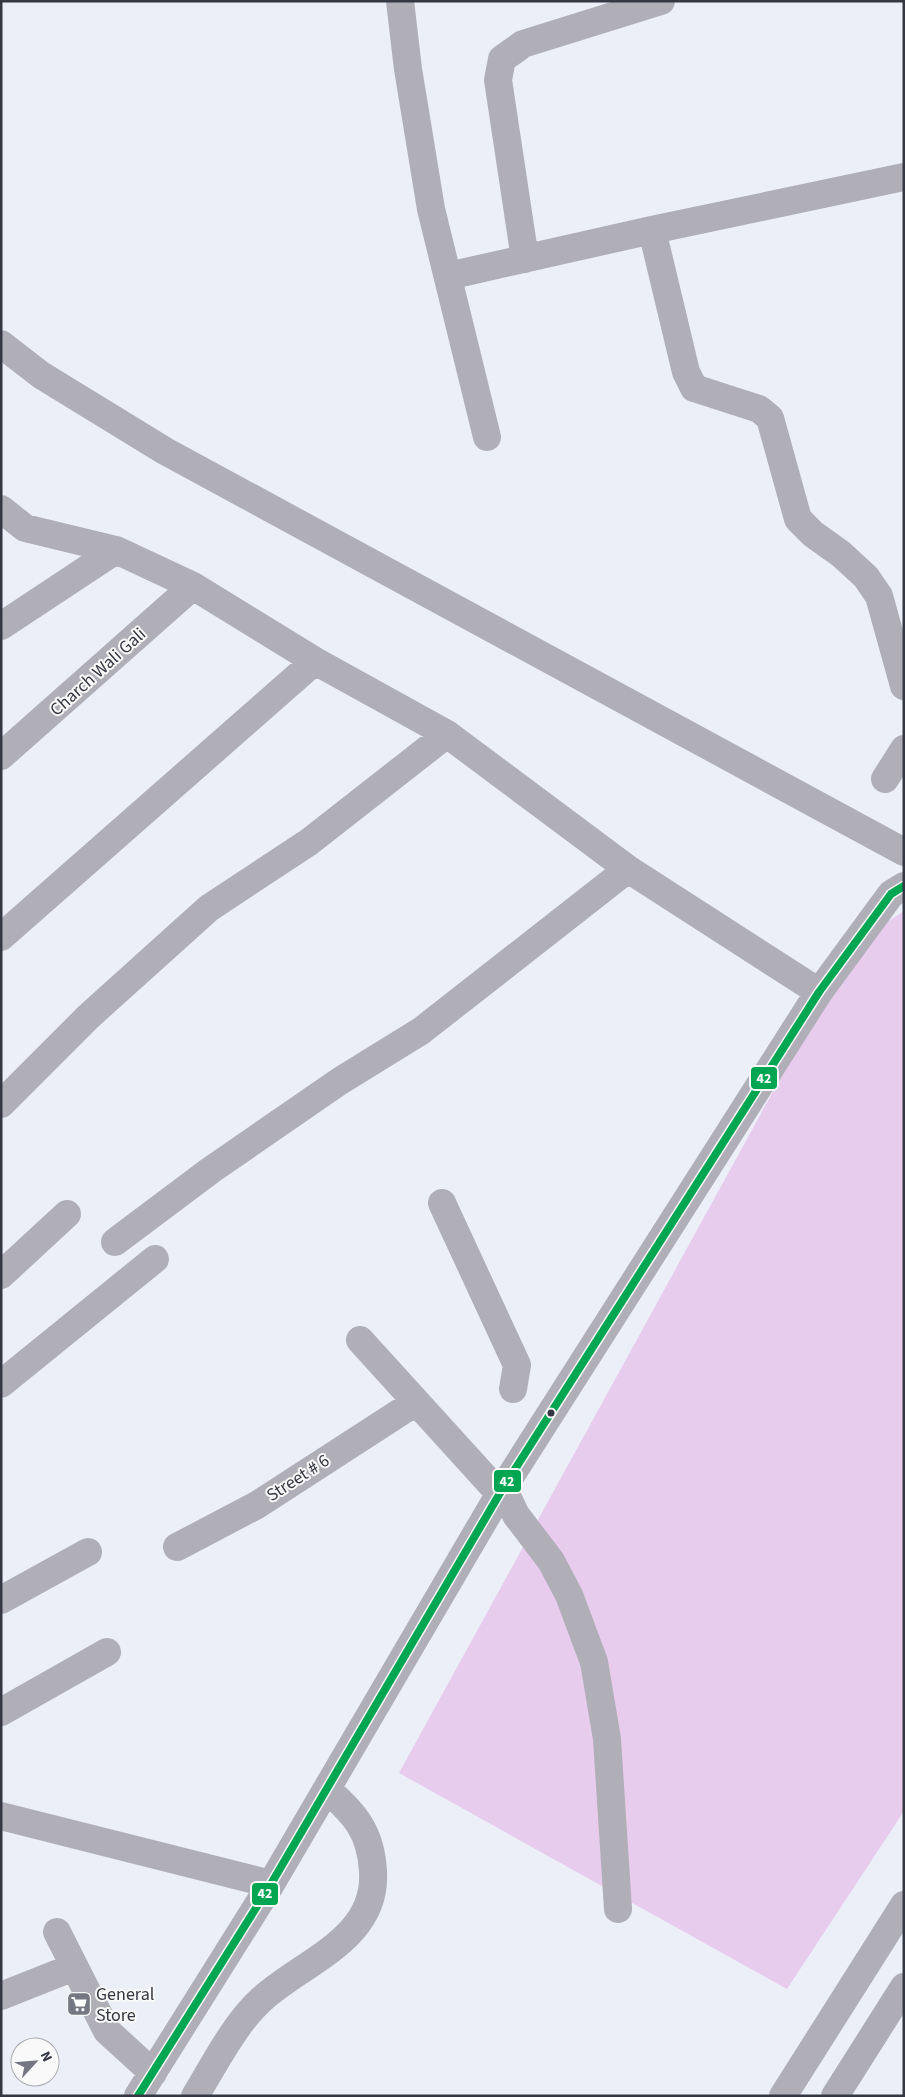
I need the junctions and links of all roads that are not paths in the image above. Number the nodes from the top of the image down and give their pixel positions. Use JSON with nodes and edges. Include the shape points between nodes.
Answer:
{"nodes":[{"id":1,"x":400,"y":1,"type":"edge"},
{"id":2,"x":661,"y":1,"type":"edge"},
{"id":3,"x":904,"y":177,"type":"edge"},
{"id":4,"x":652,"y":230,"type":"junction"},
{"id":5,"x":525,"y":259,"type":"junction"},
{"id":6,"x":448,"y":276,"type":"junction"},
{"id":7,"x":1,"y":344,"type":"edge"},
{"id":8,"x":487,"y":437,"type":"dead end"},
{"id":9,"x":1,"y":509,"type":"edge"},
{"id":10,"x":116,"y":550,"type":"junction"},
{"id":11,"x":193,"y":586,"type":"junction"},
{"id":12,"x":1,"y":626,"type":"edge"},
{"id":13,"x":315,"y":661,"type":"junction"},
{"id":14,"x":904,"y":686,"type":"edge"},
{"id":15,"x":447,"y":734,"type":"junction"},
{"id":16,"x":904,"y":749,"type":"edge"},
{"id":17,"x":1,"y":756,"type":"edge"},
{"id":18,"x":885,"y":779,"type":"dead end"},
{"id":19,"x":904,"y":852,"type":"edge"},
{"id":20,"x":628,"y":869,"type":"junction"},
{"id":21,"x":904,"y":886,"type":"edge"},
{"id":22,"x":1,"y":937,"type":"edge"},
{"id":23,"x":819,"y":992,"type":"junction"},
{"id":24,"x":1,"y":1104,"type":"edge"},
{"id":25,"x":442,"y":1203,"type":"dead end"},
{"id":26,"x":67,"y":1214,"type":"dead end"},
{"id":27,"x":116,"y":1242,"type":"dead end"},
{"id":28,"x":154,"y":1258,"type":"dead end"},
{"id":29,"x":1,"y":1275,"type":"edge"},
{"id":30,"x":360,"y":1340,"type":"dead end"},
{"id":31,"x":1,"y":1384,"type":"edge"},
{"id":32,"x":513,"y":1389,"type":"dead end"},
{"id":33,"x":416,"y":1402,"type":"junction"},
{"id":34,"x":502,"y":1491,"type":"junction"},
{"id":35,"x":177,"y":1547,"type":"dead end"},
{"id":36,"x":88,"y":1552,"type":"dead end"},
{"id":37,"x":1,"y":1600,"type":"edge"},
{"id":38,"x":107,"y":1652,"type":"dead end"},
{"id":39,"x":1,"y":1712,"type":"edge"},
{"id":40,"x":327,"y":1789,"type":"junction"},
{"id":41,"x":4,"y":1813,"type":"edge"},
{"id":42,"x":271,"y":1884,"type":"junction"},
{"id":43,"x":904,"y":1906,"type":"edge"},
{"id":44,"x":618,"y":1910,"type":"dead end"},
{"id":45,"x":57,"y":1932,"type":"dead end"},
{"id":46,"x":74,"y":1967,"type":"junction"},
{"id":47,"x":904,"y":1987,"type":"edge"},
{"id":48,"x":1,"y":1996,"type":"edge"},
{"id":49,"x":153,"y":2073,"type":"junction"},
{"id":50,"x":138,"y":2096,"type":"edge"},
{"id":51,"x":195,"y":2096,"type":"edge"},
{"id":52,"x":782,"y":2096,"type":"edge"},
{"id":53,"x":834,"y":2096,"type":"edge"}],
"edges":[{"from":1,"to":6,"type":"street","via":[[429,199]]},
{"from":2,"to":5,"type":"street","via":[[523,44],[502,59],[498,80]]},
{"from":3,"to":4,"type":"street"},
{"from":4,"to":5,"type":"street"},
{"from":4,"to":14,"type":"street","via":[[686,372],[694,388],[759,409],[770,418],[798,519],[866,577],[880,596]]},
{"from":5,"to":6,"type":"street"},
{"from":6,"to":8,"type":"street"},
{"from":7,"to":19,"type":"street","via":[[41,375],[165,450]]},
{"from":9,"to":10,"type":"street","via":[[25,528]]},
{"from":10,"to":11,"type":"street"},
{"from":10,"to":12,"type":"street"},
{"from":11,"to":13,"type":"street"},
{"from":11,"to":17,"type":"street","name":"Charch Wali Gali"},
{"from":13,"to":15,"type":"street"},
{"from":13,"to":22,"type":"street"},
{"from":15,"to":20,"type":"street"},
{"from":15,"to":24,"type":"street","via":[[309,842],[209,908],[88,1018]]},
{"from":16,"to":18,"type":"street"},
{"from":20,"to":23,"type":"street"},
{"from":20,"to":27,"type":"street","via":[[421,1031],[340,1081],[211,1170]]},
{"from":21,"to":23,"type":"street","via":[[891,894]]},
{"from":23,"to":34,"type":"street"},
{"from":25,"to":32,"type":"street","via":[[517,1365]]},
{"from":26,"to":29,"type":"street"},
{"from":28,"to":31,"type":"street"},
{"from":30,"to":33,"type":"street"},
{"from":33,"to":34,"type":"street"},
{"from":33,"to":35,"type":"street","name":"Street # 6","via":[[256,1505]]},
{"from":34,"to":40,"type":"street"},
{"from":34,"to":44,"type":"street","via":[[565,1586],[594,1662],[607,1739]]},
{"from":36,"to":37,"type":"street"},
{"from":38,"to":39,"type":"street"},
{"from":40,"to":42,"type":"street"},
{"from":40,"to":51,"type":"street","via":[[361,1824],[373,1862],[372,1900],[364,1916],[333,1947],[261,1999],[229,2041]]},
{"from":41,"to":42,"type":"street"},
{"from":42,"to":49,"type":"street"},
{"from":43,"to":52,"type":"street"},
{"from":45,"to":46,"type":"street"},
{"from":46,"to":48,"type":"street"},
{"from":46,"to":49,"type":"street","via":[[107,2031]]},
{"from":47,"to":53,"type":"highway"},
{"from":49,"to":50,"type":"street"}]}
